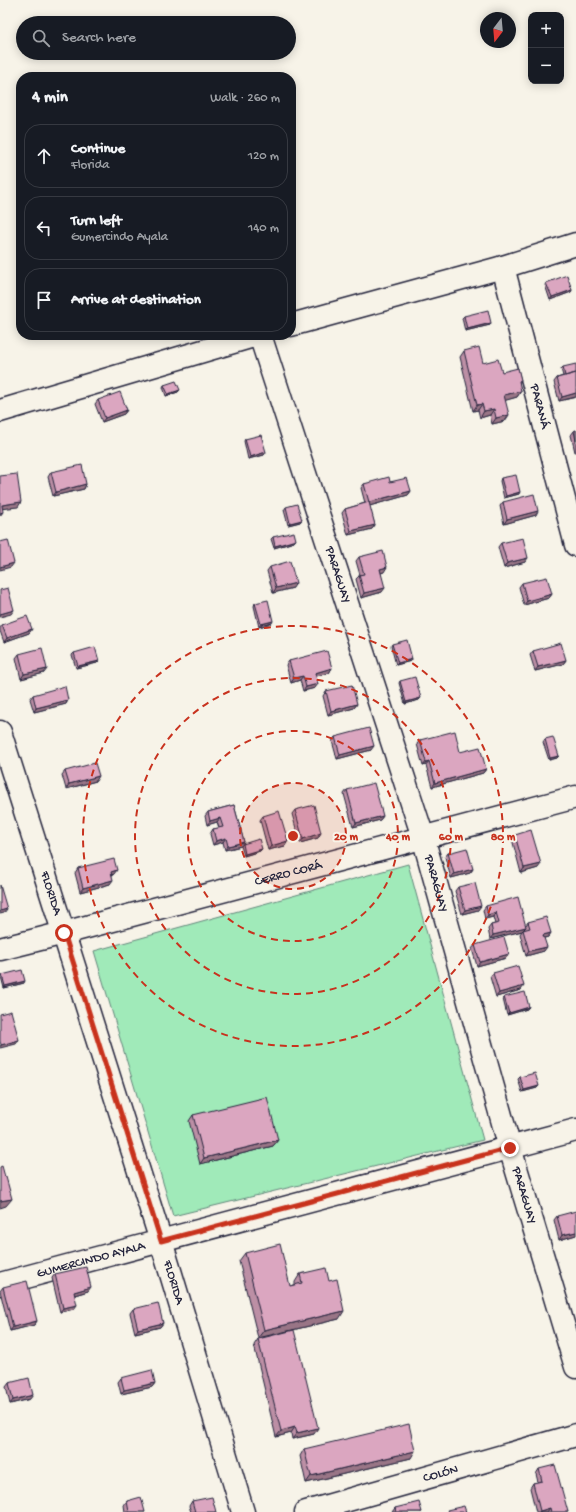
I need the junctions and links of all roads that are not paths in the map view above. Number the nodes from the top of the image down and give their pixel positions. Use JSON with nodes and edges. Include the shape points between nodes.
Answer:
{"nodes":[{"id":1,"x":576,"y":244,"type":"edge"},
{"id":2,"x":503,"y":267,"type":"junction"},
{"id":3,"x":296,"y":325,"type":"edge"},
{"id":4,"x":241,"y":340,"type":"edge"},
{"id":5,"x":260,"y":340,"type":"edge"},
{"id":6,"x":0,"y":411,"type":"edge"},
{"id":7,"x":576,"y":545,"type":"edge"},
{"id":8,"x":0,"y":732,"type":"edge"},
{"id":9,"x":576,"y":798,"type":"edge"},
{"id":10,"x":422,"y":837,"type":"junction"},
{"id":11,"x":64,"y":933,"type":"junction"},
{"id":12,"x":0,"y":949,"type":"edge"},
{"id":13,"x":576,"y":1130,"type":"edge"},
{"id":14,"x":510,"y":1148,"type":"junction"},
{"id":15,"x":161,"y":1241,"type":"junction"},
{"id":16,"x":0,"y":1284,"type":"edge"},
{"id":17,"x":576,"y":1367,"type":"edge"},
{"id":18,"x":576,"y":1435,"type":"edge"},
{"id":19,"x":243,"y":1512,"type":"edge"},
{"id":20,"x":306,"y":1512,"type":"edge"}],
"edges":[{"from":1,"to":2,"type":"street"},
{"from":2,"to":3,"type":"street"},
{"from":2,"to":7,"type":"street","name":"PARANÁ"},
{"from":4,"to":6,"type":"street"},
{"from":5,"to":10,"type":"street","name":"PARAGUAY"},
{"from":8,"to":11,"type":"street","name":"FLORIDA"},
{"from":9,"to":10,"type":"street","name":"CERRO CORÁ"},
{"from":10,"to":11,"type":"street","name":"CERRO CORÁ"},
{"from":10,"to":14,"type":"street","name":"PARAGUAY"},
{"from":11,"to":12,"type":"street","name":"CERRO CORÁ"},
{"from":11,"to":15,"type":"street","name":"FLORIDA"},
{"from":13,"to":14,"type":"street","name":"GUMERCINDO AYALA"},
{"from":14,"to":15,"type":"street","name":"GUMERCINDO AYALA"},
{"from":14,"to":17,"type":"street","name":"PARAGUAY"},
{"from":15,"to":16,"type":"street","name":"GUMERCINDO AYALA"},
{"from":15,"to":19,"type":"street","name":"FLORIDA"},
{"from":18,"to":20,"type":"street","name":"COLÓN"}]}
